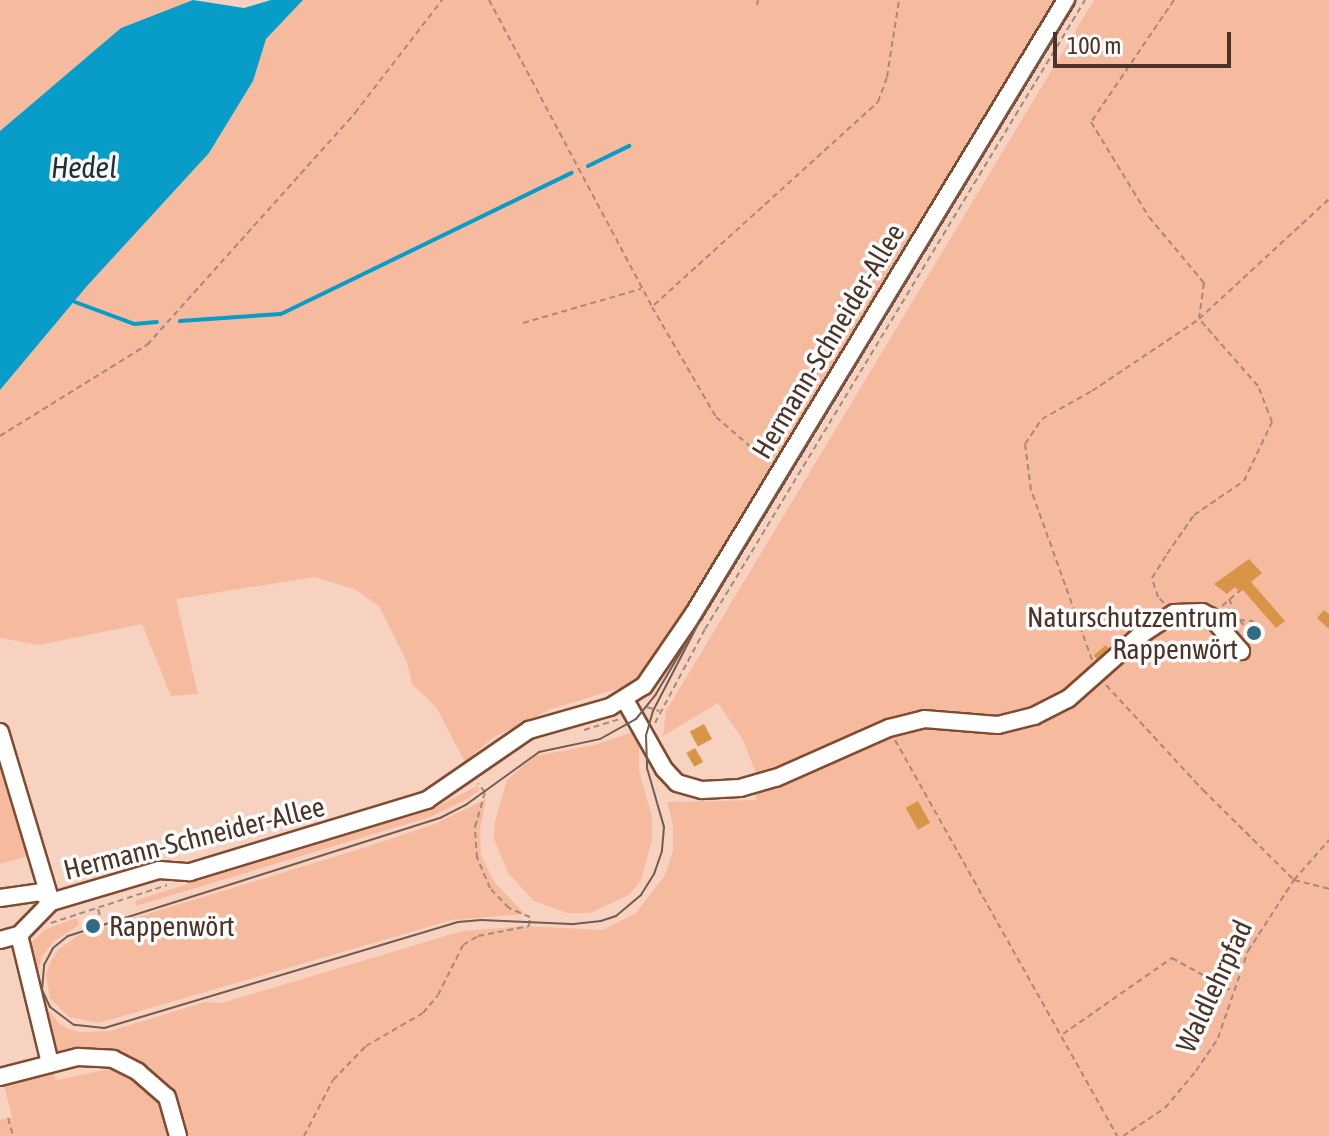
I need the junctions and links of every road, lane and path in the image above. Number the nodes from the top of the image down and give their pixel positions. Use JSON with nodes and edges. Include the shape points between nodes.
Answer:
{"nodes":[{"id":1,"x":442,"y":0,"type":"edge"},
{"id":2,"x":489,"y":0,"type":"edge"},
{"id":3,"x":758,"y":0,"type":"edge"},
{"id":4,"x":899,"y":0,"type":"edge"},
{"id":5,"x":1066,"y":0,"type":"edge"},
{"id":6,"x":1085,"y":0,"type":"edge"},
{"id":7,"x":1174,"y":0,"type":"edge"},
{"id":8,"x":757,"y":5,"type":"dead end"},
{"id":9,"x":1329,"y":199,"type":"edge"},
{"id":10,"x":644,"y":288,"type":"junction"},
{"id":11,"x":652,"y":307,"type":"junction"},
{"id":12,"x":1199,"y":319,"type":"junction"},
{"id":13,"x":523,"y":323,"type":"dead end"},
{"id":14,"x":0,"y":436,"type":"edge"},
{"id":15,"x":780,"y":471,"type":"junction"},
{"id":16,"x":1239,"y":591,"type":"dead end"},
{"id":17,"x":1229,"y":599,"type":"junction"},
{"id":18,"x":1174,"y":613,"type":"junction"},
{"id":19,"x":1210,"y":616,"type":"junction"},
{"id":20,"x":1239,"y":620,"type":"junction"},
{"id":21,"x":1241,"y":651,"type":"dead end"},
{"id":22,"x":1097,"y":675,"type":"junction"},
{"id":23,"x":625,"y":700,"type":"junction"},
{"id":24,"x":661,"y":711,"type":"dead end"},
{"id":25,"x":889,"y":728,"type":"junction"},
{"id":26,"x":0,"y":732,"type":"edge"},
{"id":27,"x":478,"y":783,"type":"dead end"},
{"id":28,"x":1329,"y":840,"type":"edge"},
{"id":29,"x":1294,"y":880,"type":"junction"},
{"id":30,"x":167,"y":885,"type":"dead end"},
{"id":31,"x":1329,"y":889,"type":"edge"},
{"id":32,"x":0,"y":898,"type":"edge"},
{"id":33,"x":51,"y":902,"type":"junction"},
{"id":34,"x":97,"y":908,"type":"junction"},
{"id":35,"x":101,"y":919,"type":"dead end"},
{"id":36,"x":44,"y":925,"type":"dead end"},
{"id":37,"x":19,"y":935,"type":"junction"},
{"id":38,"x":0,"y":940,"type":"edge"},
{"id":39,"x":1233,"y":992,"type":"junction"},
{"id":40,"x":1063,"y":1034,"type":"junction"},
{"id":41,"x":50,"y":1063,"type":"junction"},
{"id":42,"x":0,"y":1077,"type":"edge"},
{"id":43,"x":8,"y":1118,"type":"dead end"},
{"id":44,"x":13,"y":1136,"type":"edge"},
{"id":45,"x":178,"y":1136,"type":"edge"},
{"id":46,"x":304,"y":1136,"type":"edge"},
{"id":47,"x":1117,"y":1136,"type":"edge"},
{"id":48,"x":1123,"y":1136,"type":"edge"}],
"edges":[{"from":1,"to":14,"type":"path","via":[[355,113],[147,345]]},
{"from":2,"to":10,"type":"path"},
{"from":3,"to":8,"type":"path"},
{"from":4,"to":11,"type":"path","via":[[878,102]]},
{"from":5,"to":15,"type":"street","name":"Hermann-Schneider-Allee"},
{"from":6,"to":24,"type":"path","via":[[705,629]]},
{"from":7,"to":12,"type":"path","via":[[1091,122],[1149,217],[1204,283]]},
{"from":9,"to":12,"type":"path"},
{"from":10,"to":11,"type":"path"},
{"from":10,"to":13,"type":"path"},
{"from":11,"to":15,"type":"path","via":[[716,417]]},
{"from":12,"to":18,"type":"path","via":[[1258,386],[1272,422],[1244,481],[1194,515],[1152,578],[1158,597]]},
{"from":12,"to":22,"type":"path","via":[[1042,419],[1025,444],[1031,490]]},
{"from":15,"to":23,"type":"street","name":"Hermann-Schneider-Allee","via":[[665,660]]},
{"from":16,"to":17,"type":"path"},
{"from":17,"to":19,"type":"path"},
{"from":17,"to":20,"type":"path"},
{"from":18,"to":19,"type":"street"},
{"from":18,"to":22,"type":"street","via":[[1139,636]]},
{"from":19,"to":21,"type":"street"},
{"from":20,"to":20,"type":"path","via":[[1253,621],[1258,630],[1251,632]]},
{"from":22,"to":25,"type":"street","via":[[1068,699],[1034,716],[998,725],[924,719]]},
{"from":22,"to":29,"type":"path"},
{"from":23,"to":25,"type":"street","via":[[664,769],[688,788],[756,785]]},
{"from":23,"to":33,"type":"street","name":"Hermann-Schneider-Allee","via":[[529,730],[420,797],[190,872],[159,870]]},
{"from":25,"to":40,"type":"path"},
{"from":26,"to":33,"type":"street"},
{"from":27,"to":46,"type":"path","via":[[485,792],[475,827],[477,858],[490,888],[509,908],[530,917],[529,926],[478,936],[463,945],[423,1013],[366,1046],[333,1080]]},
{"from":28,"to":29,"type":"path","name":"Waldlehrpfad"},
{"from":29,"to":31,"type":"path"},
{"from":29,"to":39,"type":"path","name":"Waldlehrpfad","via":[[1248,951]]},
{"from":30,"to":34,"type":"path"},
{"from":32,"to":33,"type":"street","via":[[41,892]]},
{"from":33,"to":37,"type":"street","name":"Hermann-Schneider-Allee"},
{"from":34,"to":35,"type":"path"},
{"from":34,"to":36,"type":"path"},
{"from":37,"to":38,"type":"street"},
{"from":37,"to":41,"type":"street"},
{"from":39,"to":40,"type":"path","via":[[1172,958]]},
{"from":39,"to":48,"type":"path","name":"Waldlehrpfad","via":[[1218,1038],[1196,1071],[1165,1108]]},
{"from":40,"to":47,"type":"path"},
{"from":41,"to":42,"type":"street"},
{"from":41,"to":45,"type":"street","via":[[98,1056],[138,1072],[167,1097]]},
{"from":43,"to":44,"type":"path"}]}
